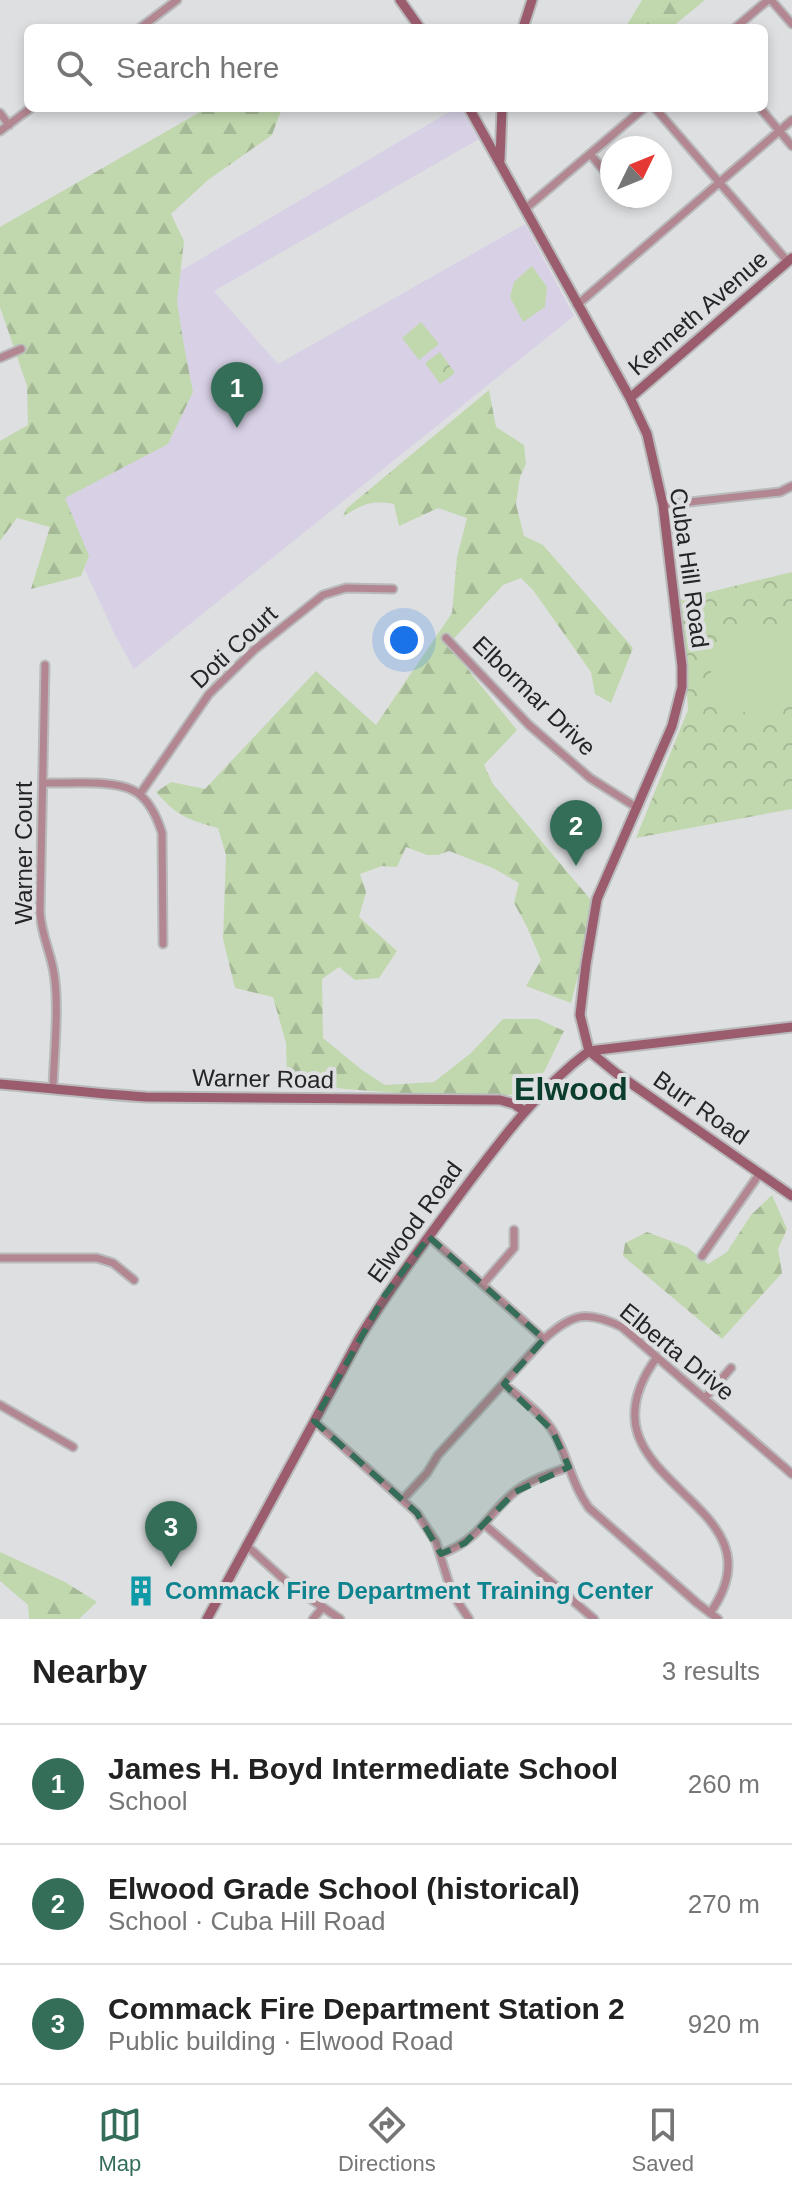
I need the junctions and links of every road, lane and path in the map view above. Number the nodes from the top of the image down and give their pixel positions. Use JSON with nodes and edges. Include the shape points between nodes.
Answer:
{"nodes":[{"id":1,"x":177,"y":0,"type":"edge"},
{"id":2,"x":400,"y":0,"type":"edge"},
{"id":3,"x":532,"y":0,"type":"edge"},
{"id":4,"x":770,"y":0,"type":"edge"},
{"id":5,"x":145,"y":24,"type":"edge"},
{"id":6,"x":417,"y":24,"type":"edge"},
{"id":7,"x":524,"y":24,"type":"edge"},
{"id":8,"x":740,"y":24,"type":"edge"},
{"id":9,"x":792,"y":24,"type":"edge"},
{"id":10,"x":26,"y":112,"type":"edge"},
{"id":11,"x":471,"y":112,"type":"edge"},
{"id":12,"x":502,"y":112,"type":"edge"},
{"id":13,"x":639,"y":112,"type":"edge"},
{"id":14,"x":658,"y":112,"type":"edge"},
{"id":15,"x":763,"y":112,"type":"edge"},
{"id":16,"x":0,"y":113,"type":"edge"},
{"id":17,"x":792,"y":120,"type":"edge"},
{"id":18,"x":9,"y":125,"type":"junction"},
{"id":19,"x":0,"y":131,"type":"edge"},
{"id":20,"x":779,"y":131,"type":"junction"},
{"id":21,"x":792,"y":146,"type":"edge"},
{"id":22,"x":590,"y":154,"type":"junction"},
{"id":23,"x":500,"y":164,"type":"junction"},
{"id":24,"x":600,"y":166,"type":"edge"},
{"id":25,"x":719,"y":182,"type":"junction"},
{"id":26,"x":525,"y":209,"type":"junction"},
{"id":27,"x":790,"y":260,"type":"edge"},
{"id":28,"x":577,"y":305,"type":"junction"},
{"id":29,"x":21,"y":349,"type":"dead end"},
{"id":30,"x":0,"y":358,"type":"edge"},
{"id":31,"x":630,"y":398,"type":"junction"},
{"id":32,"x":792,"y":486,"type":"edge"},
{"id":33,"x":663,"y":505,"type":"junction"},
{"id":34,"x":393,"y":589,"type":"dead end"},
{"id":35,"x":446,"y":638,"type":"dead end"},
{"id":36,"x":45,"y":665,"type":"dead end"},
{"id":37,"x":43,"y":783,"type":"junction"},
{"id":38,"x":140,"y":794,"type":"junction"},
{"id":39,"x":636,"y":807,"type":"junction"},
{"id":40,"x":163,"y":944,"type":"dead end"},
{"id":41,"x":792,"y":1027,"type":"edge"},
{"id":42,"x":589,"y":1051,"type":"junction"},
{"id":43,"x":0,"y":1084,"type":"edge"},
{"id":44,"x":53,"y":1088,"type":"junction"},
{"id":45,"x":524,"y":1111,"type":"junction"},
{"id":46,"x":760,"y":1173,"type":"junction"},
{"id":47,"x":792,"y":1196,"type":"edge"},
{"id":48,"x":514,"y":1230,"type":"dead end"},
{"id":49,"x":429,"y":1237,"type":"junction"},
{"id":50,"x":702,"y":1256,"type":"dead end"},
{"id":51,"x":0,"y":1258,"type":"edge"},
{"id":52,"x":134,"y":1280,"type":"dead end"},
{"id":53,"x":483,"y":1284,"type":"junction"},
{"id":54,"x":544,"y":1339,"type":"junction"},
{"id":55,"x":657,"y":1357,"type":"junction"},
{"id":56,"x":731,"y":1368,"type":"dead end"},
{"id":57,"x":504,"y":1384,"type":"junction"},
{"id":58,"x":705,"y":1398,"type":"junction"},
{"id":59,"x":0,"y":1405,"type":"edge"},
{"id":60,"x":314,"y":1421,"type":"junction"},
{"id":61,"x":73,"y":1447,"type":"dead end"},
{"id":62,"x":569,"y":1467,"type":"junction"},
{"id":63,"x":792,"y":1474,"type":"edge"},
{"id":64,"x":403,"y":1499,"type":"junction"},
{"id":65,"x":710,"y":1508,"type":"dead end"},
{"id":66,"x":485,"y":1525,"type":"junction"},
{"id":67,"x":246,"y":1545,"type":"junction"},
{"id":68,"x":441,"y":1554,"type":"junction"},
{"id":69,"x":735,"y":1564,"type":"dead end"},
{"id":70,"x":323,"y":1607,"type":"junction"},
{"id":71,"x":710,"y":1613,"type":"junction"},
{"id":72,"x":467,"y":1618,"type":"edge"},
{"id":73,"x":207,"y":1619,"type":"edge"},
{"id":74,"x":313,"y":1619,"type":"edge"},
{"id":75,"x":340,"y":1619,"type":"edge"},
{"id":76,"x":594,"y":1619,"type":"edge"},
{"id":77,"x":718,"y":1619,"type":"edge"}],
"edges":[{"from":1,"to":5,"type":"street"},
{"from":2,"to":6,"type":"main road"},
{"from":3,"to":7,"type":"main road"},
{"from":4,"to":8,"type":"street"},
{"from":4,"to":9,"type":"street"},
{"from":10,"to":18,"type":"street"},
{"from":11,"to":23,"type":"main road","name":"Cuba Hill Road"},
{"from":12,"to":23,"type":"main road"},
{"from":13,"to":22,"type":"street"},
{"from":14,"to":25,"type":"street"},
{"from":15,"to":20,"type":"street"},
{"from":16,"to":18,"type":"street"},
{"from":17,"to":20,"type":"street"},
{"from":18,"to":19,"type":"street"},
{"from":20,"to":21,"type":"street"},
{"from":20,"to":25,"type":"street"},
{"from":22,"to":24,"type":"street"},
{"from":22,"to":26,"type":"street"},
{"from":23,"to":26,"type":"main road","name":"Cuba Hill Road"},
{"from":25,"to":27,"type":"street"},
{"from":25,"to":28,"type":"street"},
{"from":26,"to":28,"type":"main road","name":"Cuba Hill Road"},
{"from":27,"to":31,"type":"main road","name":"Kenneth Avenue"},
{"from":28,"to":31,"type":"main road","name":"Cuba Hill Road"},
{"from":29,"to":30,"type":"street"},
{"from":31,"to":33,"type":"main road","name":"Cuba Hill Road","via":[[647,434]]},
{"from":32,"to":33,"type":"street","via":[[780,492]]},
{"from":33,"to":39,"type":"main road","name":"Cuba Hill Road","via":[[682,687],[672,726]]},
{"from":34,"to":38,"type":"street","name":"Doti Court","via":[[346,588],[323,595],[265,641],[209,694]]},
{"from":35,"to":39,"type":"street","name":"Elbormar Drive","via":[[529,725],[590,778]]},
{"from":36,"to":37,"type":"street","name":"Warner Court"},
{"from":37,"to":38,"type":"street","via":[[120,786]]},
{"from":37,"to":44,"type":"street","name":"Warner Court","via":[[40,912],[55,987]]},
{"from":38,"to":40,"type":"street","via":[[162,833]]},
{"from":39,"to":42,"type":"main road","name":"Cuba Hill Road","via":[[597,899],[580,1015]]},
{"from":41,"to":42,"type":"main road"},
{"from":42,"to":45,"type":"main road","name":"Elwood Road"},
{"from":42,"to":46,"type":"main road","name":"Burr Road"},
{"from":43,"to":44,"type":"main road","name":"Warner Road"},
{"from":44,"to":45,"type":"main road","name":"Warner Road","via":[[146,1097],[500,1100]]},
{"from":45,"to":49,"type":"main road","name":"Elwood Road"},
{"from":46,"to":47,"type":"main road","name":"Burr Road"},
{"from":46,"to":50,"type":"street"},
{"from":48,"to":53,"type":"street","via":[[514,1248]]},
{"from":49,"to":53,"type":"street"},
{"from":49,"to":60,"type":"main road","name":"Elwood Road","via":[[360,1337]]},
{"from":51,"to":52,"type":"street","via":[[97,1258]]},
{"from":53,"to":54,"type":"street"},
{"from":54,"to":55,"type":"street","name":"Elberta Drive","via":[[571,1319],[601,1317],[622,1327]]},
{"from":54,"to":57,"type":"street","name":"Elberta Drive"},
{"from":55,"to":58,"type":"street","name":"Elberta Drive"},
{"from":55,"to":65,"type":"street","via":[[640,1384],[637,1401],[645,1444]]},
{"from":56,"to":58,"type":"street"},
{"from":57,"to":62,"type":"street","via":[[552,1430]]},
{"from":57,"to":64,"type":"street","name":"Elberta Drive"},
{"from":58,"to":63,"type":"street","name":"Elberta Drive"},
{"from":59,"to":61,"type":"street"},
{"from":60,"to":64,"type":"street"},
{"from":60,"to":67,"type":"main road","name":"Elwood Road"},
{"from":62,"to":66,"type":"street","via":[[515,1492]]},
{"from":62,"to":71,"type":"street","via":[[589,1508]]},
{"from":64,"to":68,"type":"street","via":[[428,1528]]},
{"from":66,"to":68,"type":"street","via":[[465,1543]]},
{"from":66,"to":76,"type":"street"},
{"from":67,"to":70,"type":"street"},
{"from":67,"to":73,"type":"main road","name":"Elwood Road"},
{"from":68,"to":72,"type":"street","via":[[452,1593]]},
{"from":69,"to":71,"type":"street","via":[[730,1586]]},
{"from":70,"to":74,"type":"street"},
{"from":70,"to":75,"type":"street"},
{"from":71,"to":77,"type":"street"}]}
